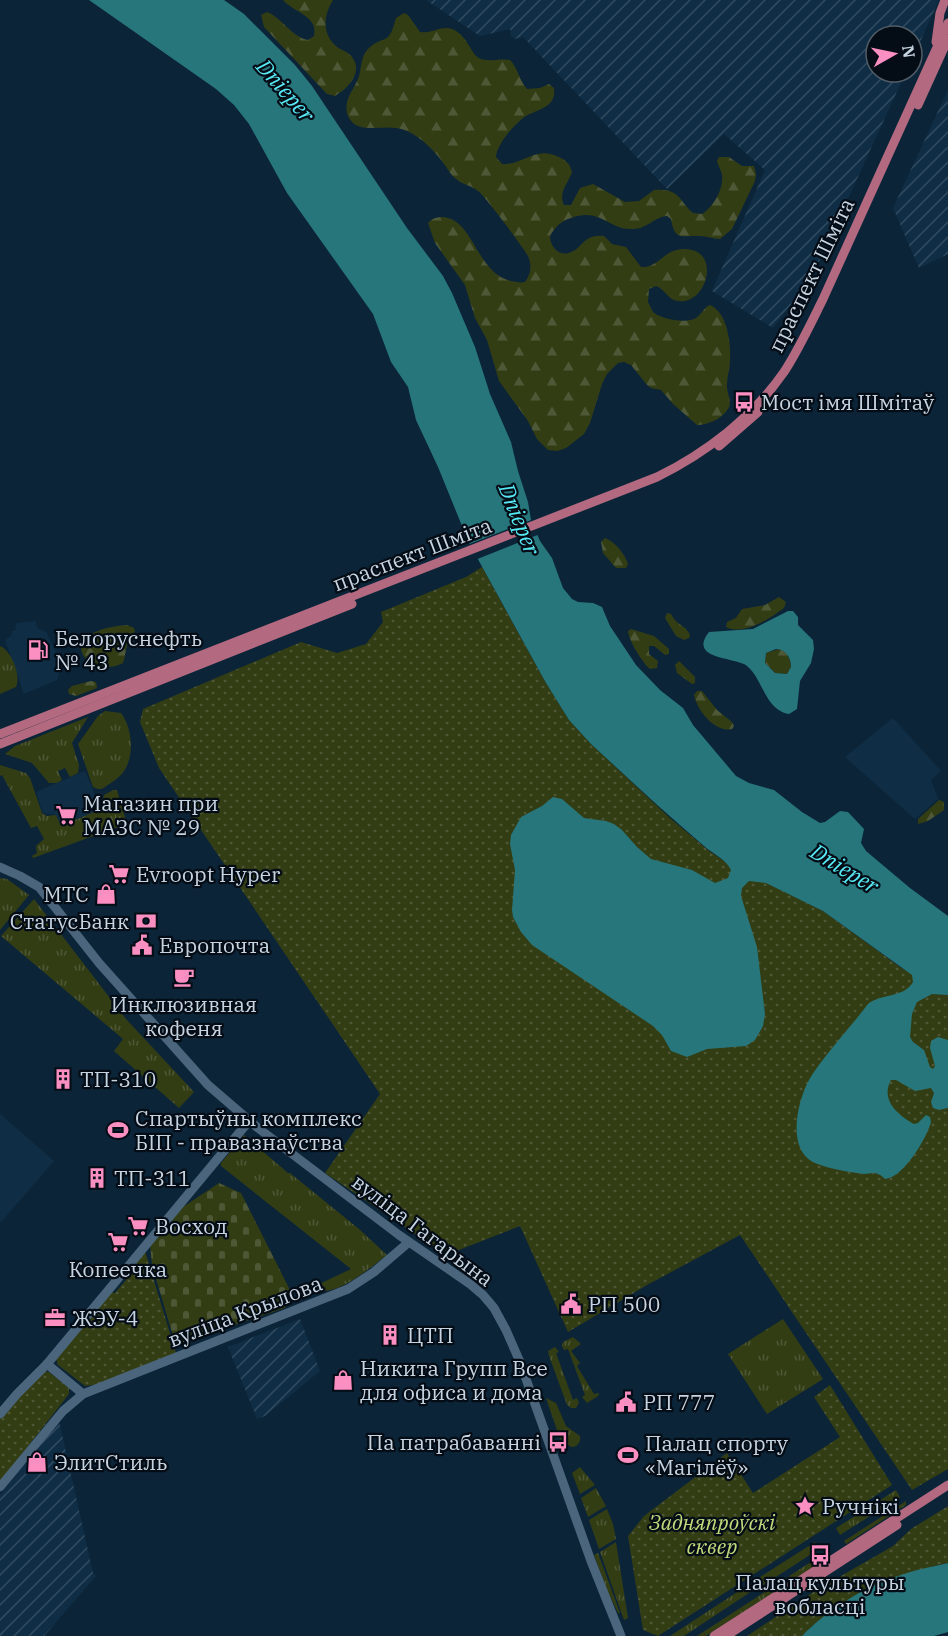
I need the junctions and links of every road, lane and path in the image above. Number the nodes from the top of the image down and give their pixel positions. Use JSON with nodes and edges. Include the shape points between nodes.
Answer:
{"nodes":[{"id":1,"x":945,"y":0,"type":"edge"},
{"id":2,"x":948,"y":23,"type":"edge"},
{"id":3,"x":948,"y":39,"type":"edge"},
{"id":4,"x":948,"y":49,"type":"edge"},
{"id":5,"x":937,"y":56,"type":"junction"},
{"id":6,"x":366,"y":595,"type":"junction"},
{"id":7,"x":0,"y":734,"type":"edge"},
{"id":8,"x":0,"y":744,"type":"edge"},
{"id":9,"x":0,"y":867,"type":"edge"},
{"id":10,"x":249,"y":1121,"type":"junction"},
{"id":11,"x":410,"y":1242,"type":"junction"},
{"id":12,"x":47,"y":1364,"type":"junction"},
{"id":13,"x":83,"y":1394,"type":"junction"},
{"id":14,"x":0,"y":1414,"type":"edge"},
{"id":15,"x":948,"y":1485,"type":"edge"},
{"id":16,"x":0,"y":1487,"type":"edge"},
{"id":17,"x":948,"y":1493,"type":"edge"},
{"id":18,"x":621,"y":1636,"type":"edge"},
{"id":19,"x":714,"y":1636,"type":"edge"},
{"id":20,"x":726,"y":1636,"type":"edge"}],
"edges":[{"from":1,"to":5,"type":"main road","via":[[940,13]]},
{"from":2,"to":5,"type":"main road","name":"праспект Шміта"},
{"from":3,"to":5,"type":"main road","name":"праспект Шміта"},
{"from":4,"to":5,"type":"main road"},
{"from":5,"to":6,"type":"main road","name":"праспект Шміта","via":[[803,339],[766,395],[717,444],[670,477]]},
{"from":6,"to":7,"type":"main road","name":"праспект Шміта"},
{"from":6,"to":8,"type":"main road","name":"праспект Шміта"},
{"from":9,"to":10,"type":"main road","name":"вуліца Гагарына","via":[[39,887],[152,1024],[208,1085]]},
{"from":10,"to":11,"type":"main road","name":"вуліца Гагарына"},
{"from":10,"to":12,"type":"main road"},
{"from":11,"to":13,"type":"main road","name":"вуліца Крылова","via":[[348,1289]]},
{"from":11,"to":18,"type":"main road","name":"вуліца Гагарына","via":[[476,1290],[494,1308],[506,1330]]},
{"from":12,"to":13,"type":"main road"},
{"from":12,"to":14,"type":"main road"},
{"from":13,"to":16,"type":"main road","name":"вуліца Крылова","via":[[63,1411]]},
{"from":15,"to":19,"type":"main road"},
{"from":17,"to":20,"type":"main road"}]}
